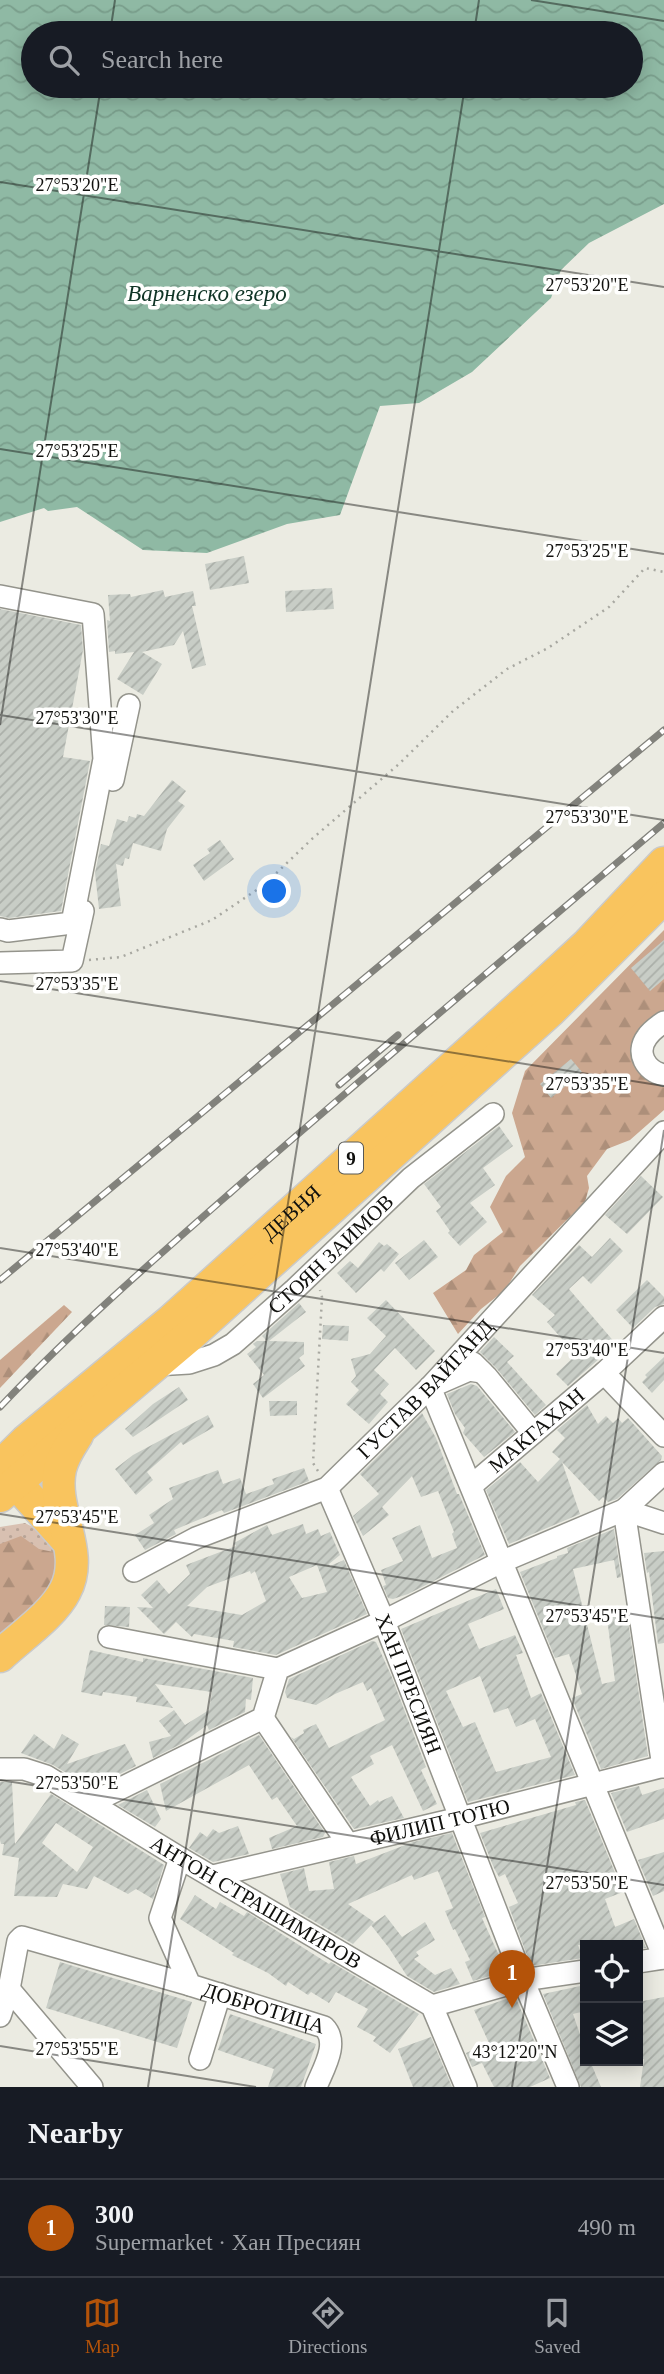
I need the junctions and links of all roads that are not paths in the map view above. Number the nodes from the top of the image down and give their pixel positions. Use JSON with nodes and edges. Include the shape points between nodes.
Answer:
{"nodes":[{"id":1,"x":0,"y":596,"type":"edge"},
{"id":2,"x":130,"y":705,"type":"dead end"},
{"id":3,"x":664,"y":863,"type":"edge"},
{"id":4,"x":664,"y":897,"type":"edge"},
{"id":5,"x":0,"y":929,"type":"edge"},
{"id":6,"x":0,"y":963,"type":"edge"},
{"id":7,"x":664,"y":1021,"type":"edge"},
{"id":8,"x":664,"y":1075,"type":"edge"},
{"id":9,"x":494,"y":1114,"type":"dead end"},
{"id":10,"x":664,"y":1132,"type":"edge"},
{"id":11,"x":664,"y":1317,"type":"edge"},
{"id":12,"x":462,"y":1353,"type":"junction"},
{"id":13,"x":155,"y":1365,"type":"junction"},
{"id":14,"x":482,"y":1372,"type":"junction"},
{"id":15,"x":604,"y":1373,"type":"junction"},
{"id":16,"x":430,"y":1387,"type":"junction"},
{"id":17,"x":84,"y":1425,"type":"junction"},
{"id":18,"x":533,"y":1433,"type":"junction"},
{"id":19,"x":664,"y":1436,"type":"edge"},
{"id":20,"x":664,"y":1473,"type":"edge"},
{"id":21,"x":10,"y":1477,"type":"edge"},
{"id":22,"x":471,"y":1486,"type":"junction"},
{"id":23,"x":327,"y":1488,"type":"junction"},
{"id":24,"x":624,"y":1510,"type":"junction"},
{"id":25,"x":0,"y":1516,"type":"edge"},
{"id":26,"x":664,"y":1523,"type":"edge"},
{"id":27,"x":60,"y":1524,"type":"junction"},
{"id":28,"x":501,"y":1562,"type":"junction"},
{"id":29,"x":134,"y":1572,"type":"dead end"},
{"id":30,"x":384,"y":1621,"type":"junction"},
{"id":31,"x":109,"y":1637,"type":"dead end"},
{"id":32,"x":0,"y":1656,"type":"edge"},
{"id":33,"x":278,"y":1669,"type":"junction"},
{"id":34,"x":263,"y":1718,"type":"junction"},
{"id":35,"x":663,"y":1766,"type":"edge"},
{"id":36,"x":0,"y":1769,"type":"edge"},
{"id":37,"x":592,"y":1783,"type":"junction"},
{"id":38,"x":91,"y":1803,"type":"junction"},
{"id":39,"x":460,"y":1818,"type":"junction"},
{"id":40,"x":348,"y":1844,"type":"junction"},
{"id":41,"x":180,"y":1858,"type":"junction"},
{"id":42,"x":213,"y":1876,"type":"junction"},
{"id":43,"x":664,"y":1958,"type":"edge"},
{"id":44,"x":643,"y":1961,"type":"edge"},
{"id":45,"x":580,"y":1971,"type":"edge"},
{"id":46,"x":523,"y":1980,"type":"junction"},
{"id":47,"x":190,"y":1984,"type":"junction"},
{"id":48,"x":9,"y":1989,"type":"junction"},
{"id":49,"x":220,"y":1994,"type":"junction"},
{"id":50,"x":432,"y":2006,"type":"junction"},
{"id":51,"x":0,"y":2016,"type":"edge"},
{"id":52,"x":200,"y":2059,"type":"dead end"},
{"id":53,"x":93,"y":2087,"type":"edge"},
{"id":54,"x":316,"y":2087,"type":"edge"},
{"id":55,"x":466,"y":2087,"type":"edge"},
{"id":56,"x":568,"y":2087,"type":"edge"}],
"edges":[{"from":1,"to":5,"type":"street","via":[[93,614],[104,760],[72,923]]},
{"from":2,"to":6,"type":"street","via":[[72,961]]},
{"from":3,"to":21,"type":"highway","name":"ДЕВНЯ","number":"9","via":[[537,992],[172,1320],[26,1441]]},
{"from":4,"to":13,"type":"highway","name":"ДЕВНЯ","number":"9","via":[[551,1010]]},
{"from":7,"to":8,"type":"street","via":[[647,1037],[642,1052],[646,1065]]},
{"from":9,"to":13,"type":"street","name":"СТОЯН ЗАИМОВ","via":[[411,1178],[233,1344],[189,1363]]},
{"from":10,"to":12,"type":"street","name":"ГУСТАВ ВАЙГАНД"},
{"from":11,"to":15,"type":"street","name":"МАКГАХАН"},
{"from":12,"to":14,"type":"street"},
{"from":12,"to":16,"type":"street","name":"ГУСТАВ ВАЙГАНД"},
{"from":13,"to":17,"type":"highway","name":"ДЕВНЯ","number":"9"},
{"from":14,"to":16,"type":"street","via":[[469,1370]]},
{"from":14,"to":18,"type":"street"},
{"from":15,"to":18,"type":"street","name":"МАКГАХАН"},
{"from":15,"to":19,"type":"street"},
{"from":16,"to":22,"type":"street"},
{"from":16,"to":23,"type":"street","name":"ГУСТАВ ВАЙГАНД"},
{"from":17,"to":21,"type":"highway","name":"ДЕВНЯ","number":"9"},
{"from":17,"to":27,"type":"highway","via":[[60,1469]]},
{"from":18,"to":22,"type":"street","name":"МАКГАХАН"},
{"from":20,"to":24,"type":"street"},
{"from":21,"to":27,"type":"highway"},
{"from":22,"to":28,"type":"street"},
{"from":23,"to":29,"type":"street","name":"ГУСТАВ ВАЙГАНД","via":[[196,1538]]},
{"from":23,"to":30,"type":"street","name":"ХАН ПРЕСИЯН"},
{"from":24,"to":26,"type":"street"},
{"from":24,"to":28,"type":"street"},
{"from":24,"to":35,"type":"street"},
{"from":25,"to":27,"type":"highway","via":[[21,1513]]},
{"from":27,"to":32,"type":"highway","via":[[72,1553],[73,1568],[65,1592]]},
{"from":28,"to":30,"type":"street"},
{"from":28,"to":37,"type":"street"},
{"from":30,"to":33,"type":"street"},
{"from":30,"to":39,"type":"street","name":"ХАН ПРЕСИЯН"},
{"from":31,"to":33,"type":"street"},
{"from":33,"to":34,"type":"street"},
{"from":34,"to":38,"type":"street"},
{"from":34,"to":40,"type":"street"},
{"from":35,"to":37,"type":"street","name":"ФИЛИП ТОТЮ"},
{"from":36,"to":38,"type":"street","name":"АНТОН СТРАШИМИРОВ","via":[[24,1769],[47,1776]]},
{"from":37,"to":39,"type":"street","name":"ФИЛИП ТОТЮ"},
{"from":37,"to":43,"type":"street"},
{"from":38,"to":41,"type":"street","name":"АНТОН СТРАШИМИРОВ"},
{"from":39,"to":40,"type":"street","name":"ФИЛИП ТОТЮ"},
{"from":39,"to":46,"type":"street","name":"ХАН ПРЕСИЯН"},
{"from":40,"to":42,"type":"street","name":"ФИЛИП ТОТЮ"},
{"from":41,"to":42,"type":"street","name":"АНТОН СТРАШИМИРОВ"},
{"from":41,"to":47,"type":"street","name":"ДОБРОТИЦА","via":[[160,1918]]},
{"from":42,"to":50,"type":"street","name":"АНТОН СТРАШИМИРОВ"},
{"from":43,"to":44,"type":"street"},
{"from":45,"to":46,"type":"street"},
{"from":46,"to":50,"type":"street"},
{"from":46,"to":56,"type":"street","name":"ХАН ПРЕСИЯН"},
{"from":47,"to":48,"type":"street","via":[[24,1937],[18,1941]]},
{"from":47,"to":49,"type":"street","name":"ДОБРОТИЦА"},
{"from":48,"to":51,"type":"street"},
{"from":48,"to":53,"type":"street"},
{"from":49,"to":52,"type":"street"},
{"from":49,"to":54,"type":"street","name":"ДОБРОТИЦА","via":[[324,2026],[331,2043]]},
{"from":50,"to":55,"type":"street"}]}
